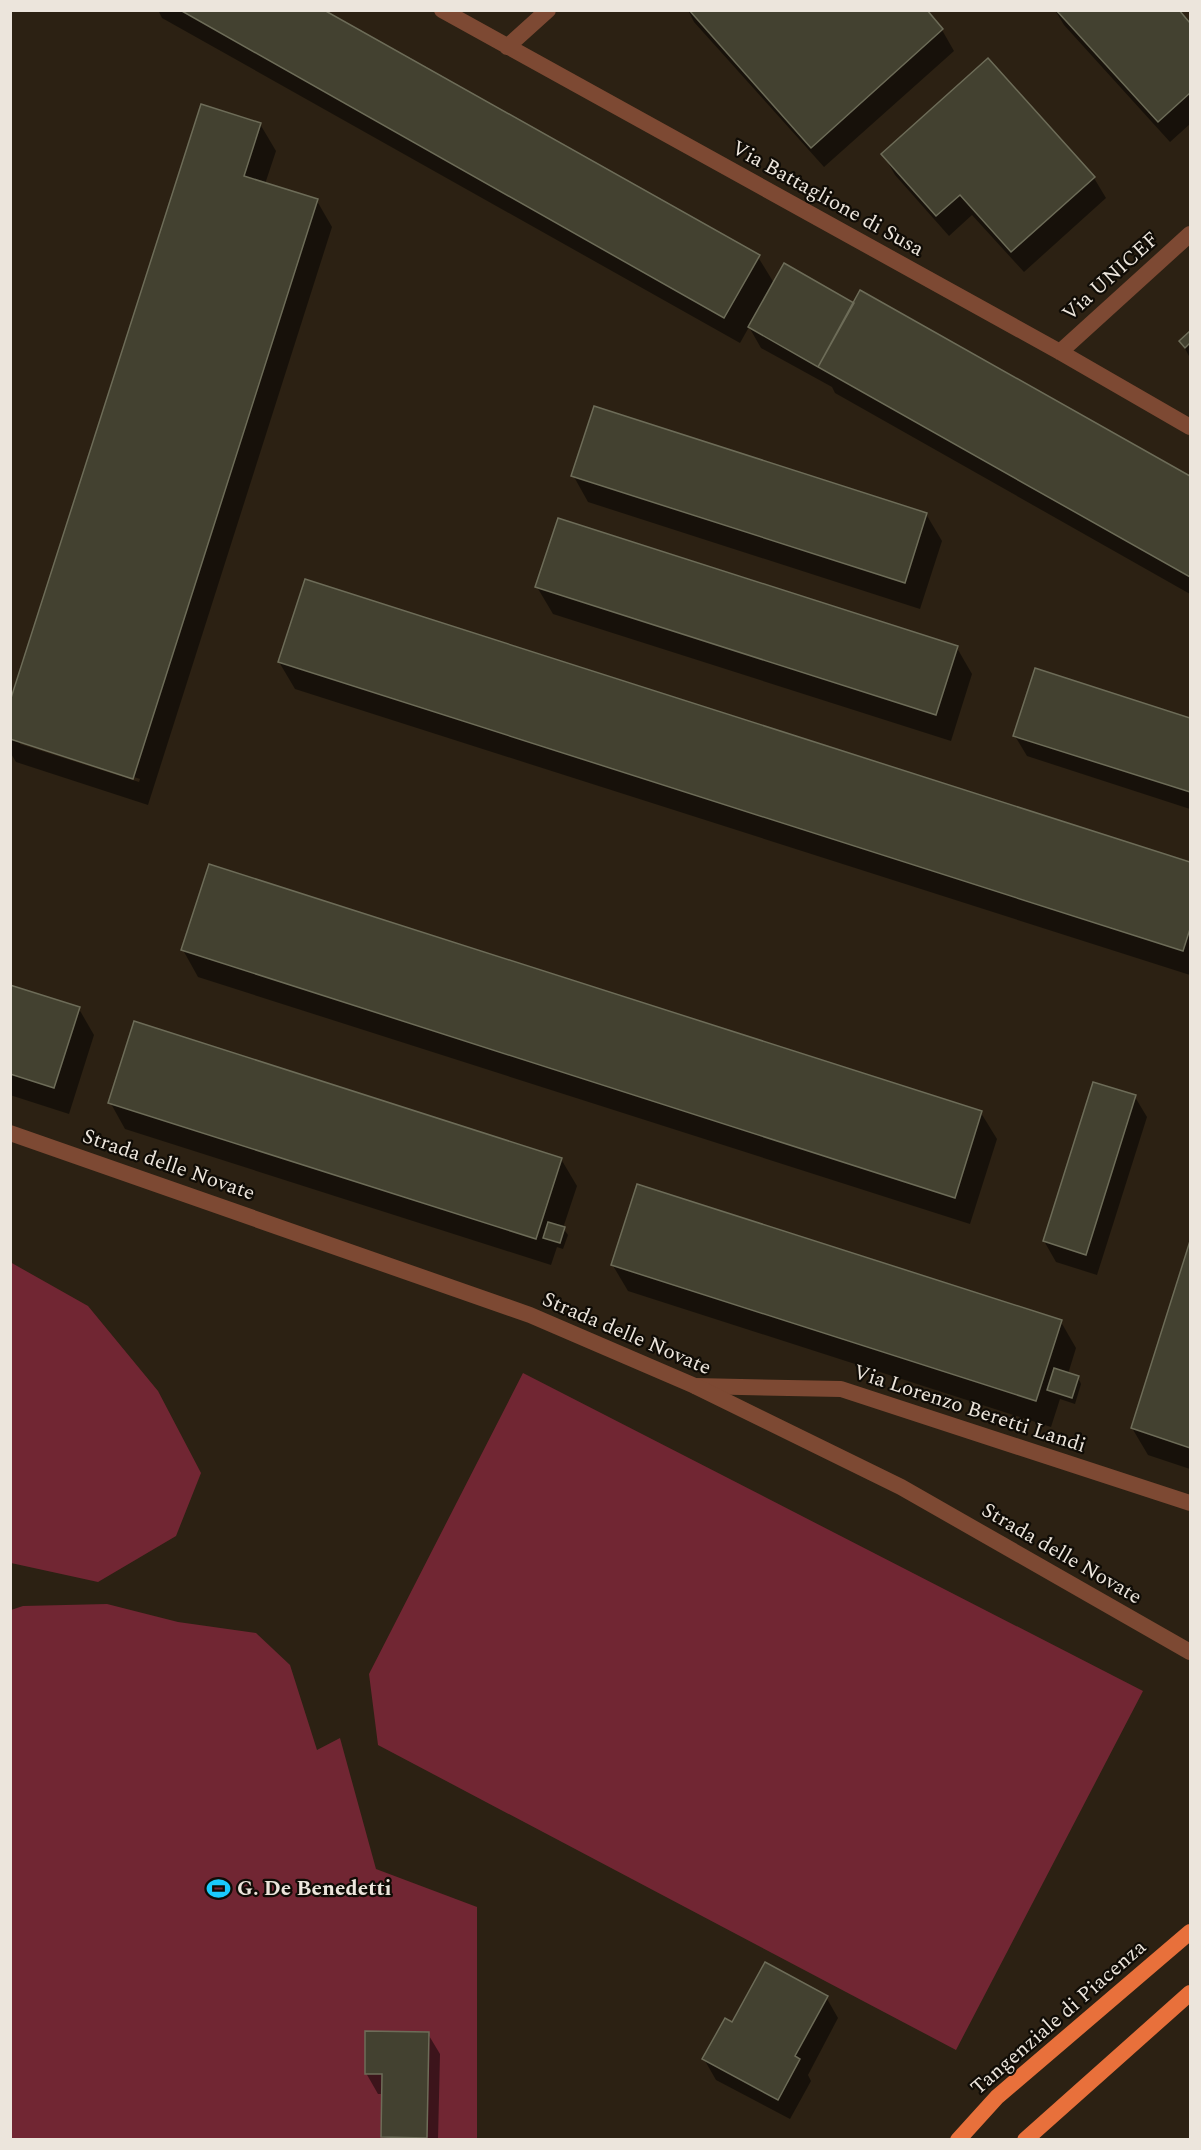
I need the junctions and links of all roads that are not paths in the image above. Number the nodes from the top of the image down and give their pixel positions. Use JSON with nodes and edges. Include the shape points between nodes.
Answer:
{"nodes":[{"id":1,"x":442,"y":10,"type":"edge"},
{"id":2,"x":548,"y":10,"type":"edge"},
{"id":3,"x":507,"y":47,"type":"junction"},
{"id":4,"x":1191,"y":234,"type":"edge"},
{"id":5,"x":1060,"y":352,"type":"junction"},
{"id":6,"x":1191,"y":427,"type":"edge"},
{"id":7,"x":10,"y":1133,"type":"edge"},
{"id":8,"x":36,"y":1141,"type":"junction"},
{"id":9,"x":10,"y":1143,"type":"edge"},
{"id":10,"x":695,"y":1386,"type":"junction"},
{"id":11,"x":1191,"y":1503,"type":"edge"},
{"id":12,"x":1191,"y":1652,"type":"edge"},
{"id":13,"x":1191,"y":1932,"type":"edge"},
{"id":14,"x":1191,"y":1993,"type":"edge"},
{"id":15,"x":958,"y":2139,"type":"edge"},
{"id":16,"x":1024,"y":2139,"type":"edge"}],
"edges":[{"from":1,"to":3,"type":"street","name":"Via Battaglione di Susa"},
{"from":2,"to":3,"type":"street"},
{"from":3,"to":5,"type":"street","name":"Via Battaglione di Susa"},
{"from":4,"to":5,"type":"street","name":"Via UNICEF"},
{"from":5,"to":6,"type":"street","name":"Via Battaglione di Susa"},
{"from":7,"to":8,"type":"street","name":"Strada delle Novate"},
{"from":8,"to":9,"type":"street"},
{"from":8,"to":10,"type":"street","name":"Strada delle Novate","via":[[530,1315]]},
{"from":10,"to":11,"type":"street","name":"Via Lorenzo Beretti Landi","via":[[841,1389]]},
{"from":10,"to":12,"type":"street","name":"Strada delle Novate","via":[[901,1487]]},
{"from":13,"to":15,"type":"highway","name":"Tangenziale di Piacenza","via":[[997,2097]]},
{"from":14,"to":16,"type":"highway"}]}
